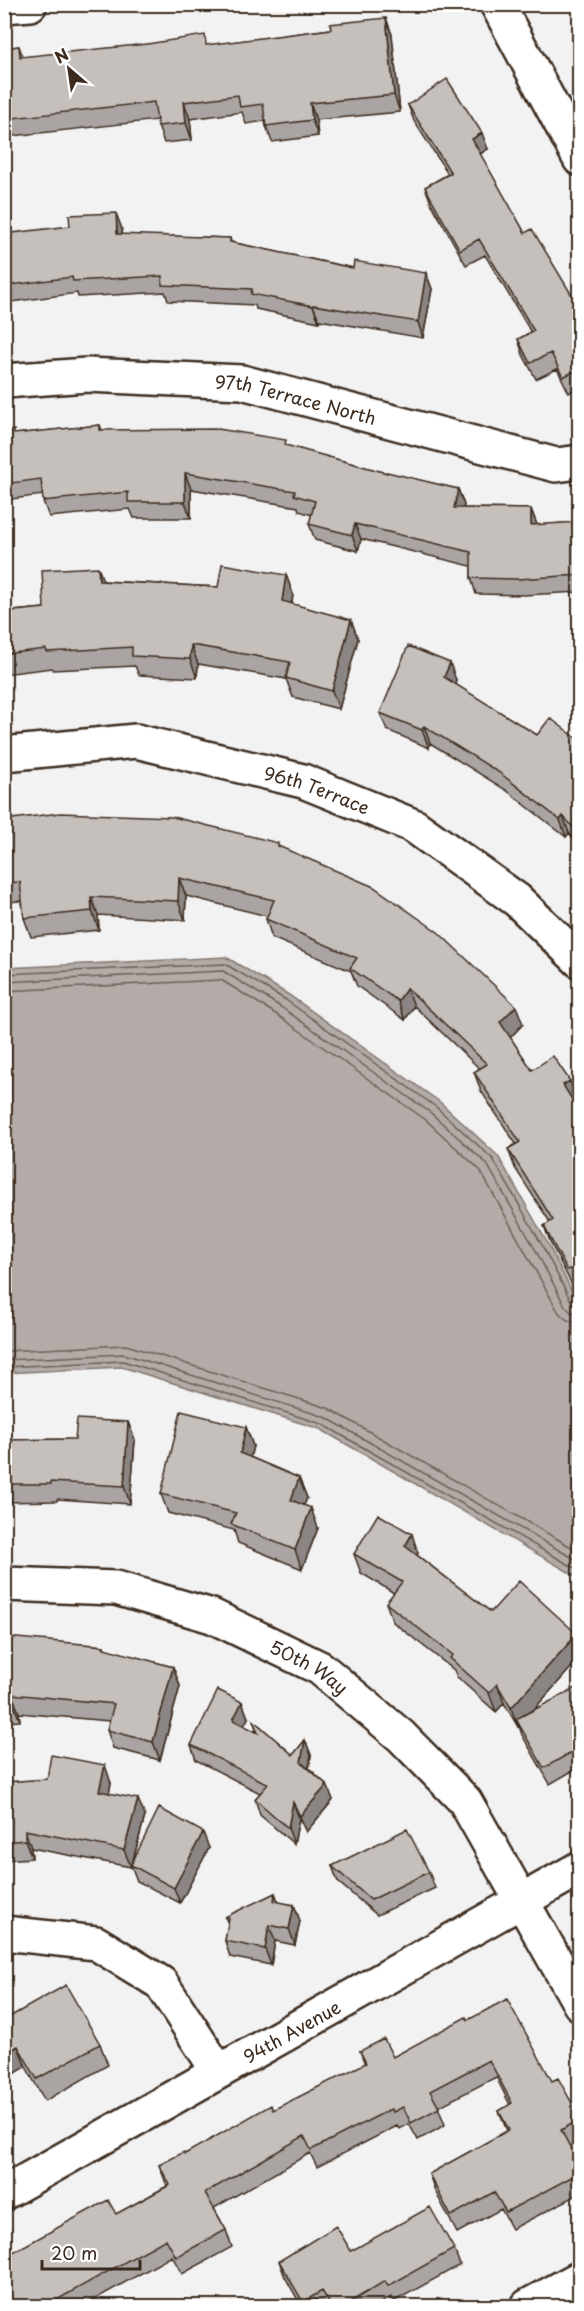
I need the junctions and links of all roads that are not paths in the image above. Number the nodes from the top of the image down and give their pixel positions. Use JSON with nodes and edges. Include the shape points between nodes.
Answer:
{"nodes":[{"id":1,"x":30,"y":4,"type":"edge"},
{"id":2,"x":497,"y":4,"type":"edge"},
{"id":3,"x":4,"y":6,"type":"edge"},
{"id":4,"x":579,"y":159,"type":"edge"},
{"id":5,"x":4,"y":381,"type":"edge"},
{"id":6,"x":579,"y":462,"type":"edge"},
{"id":7,"x":4,"y":754,"type":"edge"},
{"id":8,"x":579,"y":961,"type":"edge"},
{"id":9,"x":4,"y":1584,"type":"edge"},
{"id":10,"x":579,"y":1868,"type":"edge"},
{"id":11,"x":522,"y":1900,"type":"junction"},
{"id":12,"x":4,"y":1933,"type":"edge"},
{"id":13,"x":579,"y":2004,"type":"edge"},
{"id":14,"x":218,"y":2071,"type":"junction"},
{"id":15,"x":4,"y":2193,"type":"edge"},
{"id":16,"x":579,"y":2278,"type":"edge"},
{"id":17,"x":528,"y":2307,"type":"edge"}],
"edges":[{"from":1,"to":3,"type":"street"},
{"from":2,"to":4,"type":"street"},
{"from":5,"to":6,"type":"street","name":"97th Terrace North","via":[[87,375],[242,382],[556,465]]},
{"from":7,"to":8,"type":"street","name":"96th Terrace","via":[[136,741],[303,781],[414,826],[517,900]]},
{"from":9,"to":11,"type":"street","name":"50th Way","via":[[116,1588],[212,1617],[320,1668],[401,1736],[465,1801]]},
{"from":10,"to":11,"type":"street","name":"94th Avenue"},
{"from":11,"to":13,"type":"street","name":"50th Way"},
{"from":11,"to":14,"type":"street","name":"94th Avenue"},
{"from":12,"to":14,"type":"street","via":[[96,1943],[161,1983]]},
{"from":14,"to":15,"type":"street","name":"94th Avenue"},
{"from":16,"to":17,"type":"street"}]}
